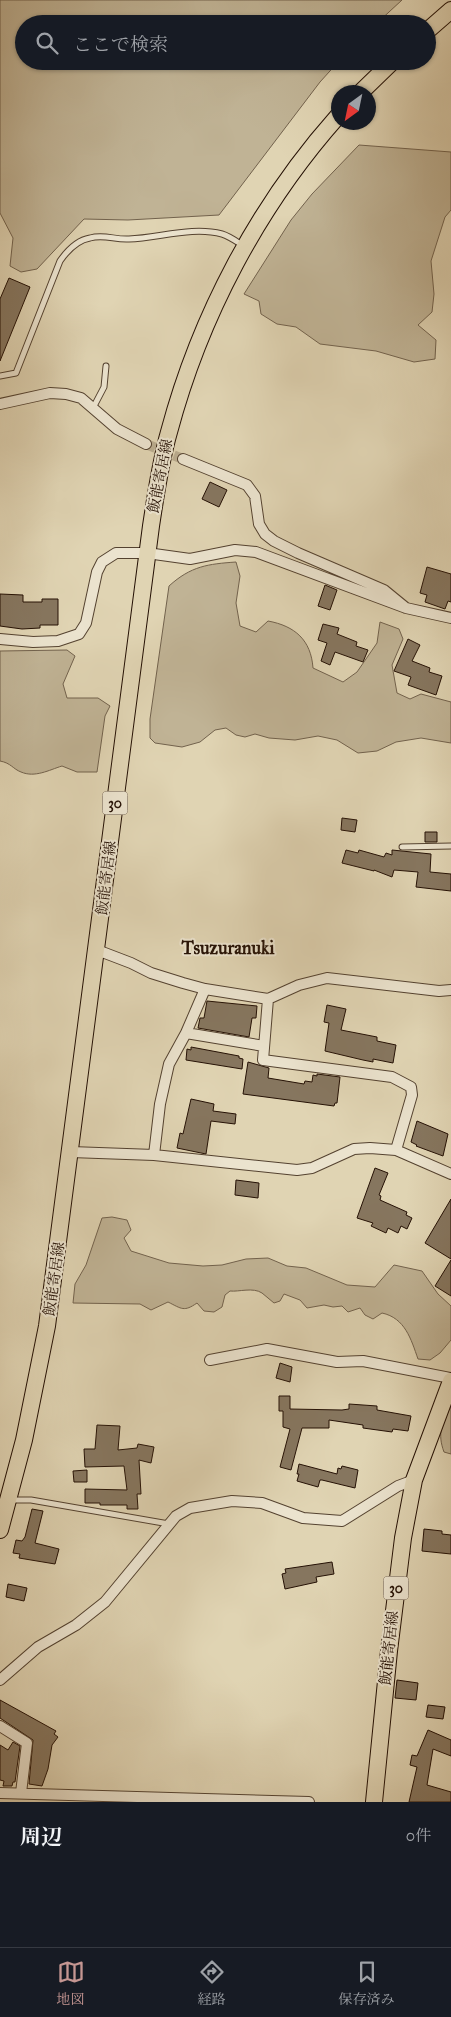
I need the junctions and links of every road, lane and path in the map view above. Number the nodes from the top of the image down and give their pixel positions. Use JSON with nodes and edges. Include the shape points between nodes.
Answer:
{"nodes":[{"id":1,"x":451,"y":10,"type":"edge"},
{"id":2,"x":436,"y":23,"type":"edge"},
{"id":3,"x":384,"y":70,"type":"edge"},
{"id":4,"x":368,"y":85,"type":"edge"},
{"id":5,"x":331,"y":124,"type":"edge"},
{"id":6,"x":245,"y":246,"type":"junction"},
{"id":7,"x":106,"y":366,"type":"dead end"},
{"id":8,"x":0,"y":376,"type":"edge"},
{"id":9,"x":0,"y":404,"type":"edge"},
{"id":10,"x":93,"y":408,"type":"junction"},
{"id":11,"x":146,"y":444,"type":"tunnel mouth"},
{"id":12,"x":183,"y":459,"type":"tunnel mouth"},
{"id":13,"x":147,"y":553,"type":"junction"},
{"id":14,"x":406,"y":608,"type":"junction"},
{"id":15,"x":451,"y":618,"type":"edge"},
{"id":16,"x":0,"y":639,"type":"edge"},
{"id":17,"x":451,"y":846,"type":"edge"},
{"id":18,"x":402,"y":847,"type":"dead end"},
{"id":19,"x":96,"y":950,"type":"junction"},
{"id":20,"x":205,"y":989,"type":"junction"},
{"id":21,"x":451,"y":990,"type":"edge"},
{"id":22,"x":268,"y":999,"type":"junction"},
{"id":23,"x":186,"y":1033,"type":"junction"},
{"id":24,"x":264,"y":1046,"type":"junction"},
{"id":25,"x":396,"y":1150,"type":"junction"},
{"id":26,"x":71,"y":1152,"type":"junction"},
{"id":27,"x":154,"y":1155,"type":"junction"},
{"id":28,"x":451,"y":1174,"type":"edge"},
{"id":29,"x":210,"y":1360,"type":"dead end"},
{"id":30,"x":451,"y":1380,"type":"edge"},
{"id":31,"x":445,"y":1411,"type":"edge"},
{"id":32,"x":414,"y":1480,"type":"junction"},
{"id":33,"x":9,"y":1500,"type":"junction"},
{"id":34,"x":170,"y":1524,"type":"junction"},
{"id":35,"x":0,"y":1530,"type":"edge"},
{"id":36,"x":0,"y":1680,"type":"edge"},
{"id":37,"x":0,"y":1726,"type":"edge"},
{"id":38,"x":0,"y":1793,"type":"edge"},
{"id":39,"x":20,"y":1793,"type":"junction"},
{"id":40,"x":309,"y":1802,"type":"edge"},
{"id":41,"x":374,"y":1802,"type":"edge"}],
"edges":[{"from":1,"to":2,"type":"main road"},
{"from":3,"to":4,"type":"main road"},
{"from":5,"to":6,"type":"main road","name":"飯能寄居線","number":"30","via":[[279,192]]},
{"from":6,"to":8,"type":"lane","via":[[223,234],[207,232],[126,240],[106,236],[89,238],[66,252],[60,261],[16,373]]},
{"from":6,"to":13,"type":"main road","name":"飯能寄居線","number":"30","via":[[207,323],[179,396],[161,466]]},
{"from":7,"to":10,"type":"lane","via":[[104,387]]},
{"from":9,"to":10,"type":"street","via":[[66,394],[81,398]]},
{"from":10,"to":11,"type":"street","via":[[117,429]]},
{"from":12,"to":14,"type":"street","via":[[247,484],[255,496],[259,524],[274,541],[384,590]]},
{"from":13,"to":14,"type":"street","via":[[190,559],[235,550],[256,552]]},
{"from":13,"to":16,"type":"street","via":[[116,553],[102,562],[86,623],[79,634],[58,641]]},
{"from":13,"to":19,"type":"main road","name":"飯能寄居線","number":"30"},
{"from":14,"to":15,"type":"street"},
{"from":17,"to":18,"type":"lane"},
{"from":19,"to":20,"type":"street","via":[[151,973]]},
{"from":19,"to":26,"type":"main road","name":"飯能寄居線","number":"30"},
{"from":20,"to":22,"type":"street"},
{"from":20,"to":23,"type":"street"},
{"from":21,"to":22,"type":"street","via":[[327,978],[299,985]]},
{"from":22,"to":24,"type":"street"},
{"from":23,"to":24,"type":"street"},
{"from":23,"to":27,"type":"street","via":[[169,1064]]},
{"from":24,"to":25,"type":"street","via":[[262,1060],[392,1076],[411,1087],[412,1096]]},
{"from":25,"to":27,"type":"street","via":[[354,1149],[312,1168],[297,1170]]},
{"from":25,"to":28,"type":"street"},
{"from":26,"to":27,"type":"street"},
{"from":26,"to":33,"type":"main road","name":"飯能寄居線","number":"30","via":[[47,1326]]},
{"from":29,"to":30,"type":"street","via":[[266,1349],[337,1362],[363,1361]]},
{"from":30,"to":31,"type":"main road","name":"飯能寄居線","number":"30"},
{"from":31,"to":32,"type":"main road","name":"飯能寄居線","number":"30"},
{"from":32,"to":34,"type":"street","via":[[398,1486],[342,1521],[303,1518],[262,1503],[232,1502],[190,1508]]},
{"from":32,"to":41,"type":"main road","name":"飯能寄居線","number":"30","via":[[396,1589]]},
{"from":33,"to":34,"type":"lane","via":[[31,1500]]},
{"from":33,"to":35,"type":"main road","name":"飯能寄居線","number":"30"},
{"from":34,"to":36,"type":"street","via":[[105,1602],[76,1625],[38,1647]]},
{"from":37,"to":39,"type":"street","via":[[26,1743]]},
{"from":38,"to":39,"type":"street"},
{"from":39,"to":40,"type":"street"}]}
